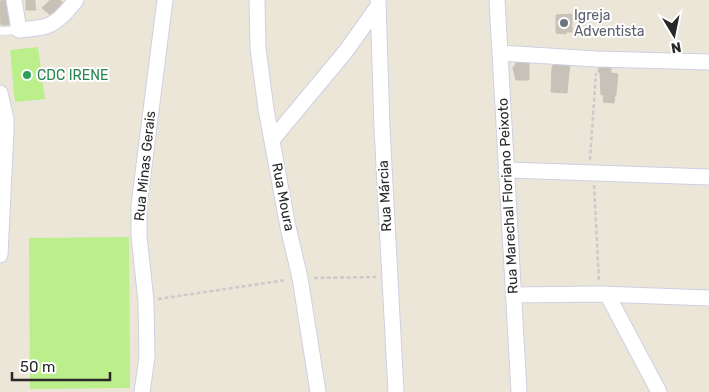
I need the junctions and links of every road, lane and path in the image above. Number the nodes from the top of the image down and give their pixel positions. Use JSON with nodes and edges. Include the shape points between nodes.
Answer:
{"nodes":[{"id":1,"x":14,"y":0,"type":"edge"},
{"id":2,"x":76,"y":0,"type":"edge"},
{"id":3,"x":165,"y":0,"type":"edge"},
{"id":4,"x":257,"y":0,"type":"edge"},
{"id":5,"x":497,"y":0,"type":"edge"},
{"id":6,"x":378,"y":3,"type":"edge"},
{"id":7,"x":18,"y":30,"type":"junction"},
{"id":8,"x":0,"y":31,"type":"edge"},
{"id":9,"x":500,"y":53,"type":"junction"},
{"id":10,"x":597,"y":59,"type":"junction"},
{"id":11,"x":709,"y":62,"type":"edge"},
{"id":12,"x":0,"y":93,"type":"edge"},
{"id":13,"x":272,"y":140,"type":"junction"},
{"id":14,"x":506,"y":170,"type":"junction"},
{"id":15,"x":592,"y":173,"type":"junction"},
{"id":16,"x":709,"y":177,"type":"edge"},
{"id":17,"x":0,"y":255,"type":"edge"},
{"id":18,"x":390,"y":277,"type":"junction"},
{"id":19,"x":300,"y":278,"type":"junction"},
{"id":20,"x":604,"y":294,"type":"junction"},
{"id":21,"x":513,"y":295,"type":"junction"},
{"id":22,"x":709,"y":298,"type":"edge"},
{"id":23,"x":146,"y":300,"type":"junction"},
{"id":24,"x":519,"y":391,"type":"edge"},
{"id":25,"x":142,"y":392,"type":"edge"},
{"id":26,"x":318,"y":392,"type":"edge"},
{"id":27,"x":396,"y":392,"type":"edge"},
{"id":28,"x":659,"y":392,"type":"edge"}],
"edges":[{"from":1,"to":7,"type":"street"},
{"from":2,"to":7,"type":"street","via":[[50,25]]},
{"from":3,"to":23,"type":"street","name":"Rua Minas Gerais","via":[[139,205]]},
{"from":4,"to":13,"type":"street","name":"Rua Moura","via":[[258,48]]},
{"from":5,"to":9,"type":"street","name":"Rua Marechal Floriano Peixoto"},
{"from":6,"to":13,"type":"street","via":[[346,50]]},
{"from":6,"to":18,"type":"street","name":"Rua Márcia"},
{"from":7,"to":8,"type":"lane"},
{"from":9,"to":10,"type":"street"},
{"from":9,"to":14,"type":"street","name":"Rua Marechal Floriano Peixoto"},
{"from":10,"to":11,"type":"street"},
{"from":10,"to":15,"type":"path"},
{"from":12,"to":17,"type":"street","via":[[6,131]]},
{"from":13,"to":19,"type":"street","name":"Rua Moura"},
{"from":14,"to":15,"type":"street"},
{"from":14,"to":21,"type":"street","name":"Rua Marechal Floriano Peixoto"},
{"from":15,"to":16,"type":"street"},
{"from":15,"to":20,"type":"path"},
{"from":18,"to":19,"type":"path"},
{"from":18,"to":27,"type":"street","name":"Rua Márcia"},
{"from":19,"to":23,"type":"path"},
{"from":19,"to":26,"type":"street","name":"Rua Moura"},
{"from":20,"to":21,"type":"street"},
{"from":20,"to":22,"type":"street"},
{"from":20,"to":28,"type":"street"},
{"from":21,"to":24,"type":"street","name":"Rua Marechal Floriano Peixoto"},
{"from":23,"to":25,"type":"street","name":"Rua Minas Gerais","via":[[147,357]]}]}
